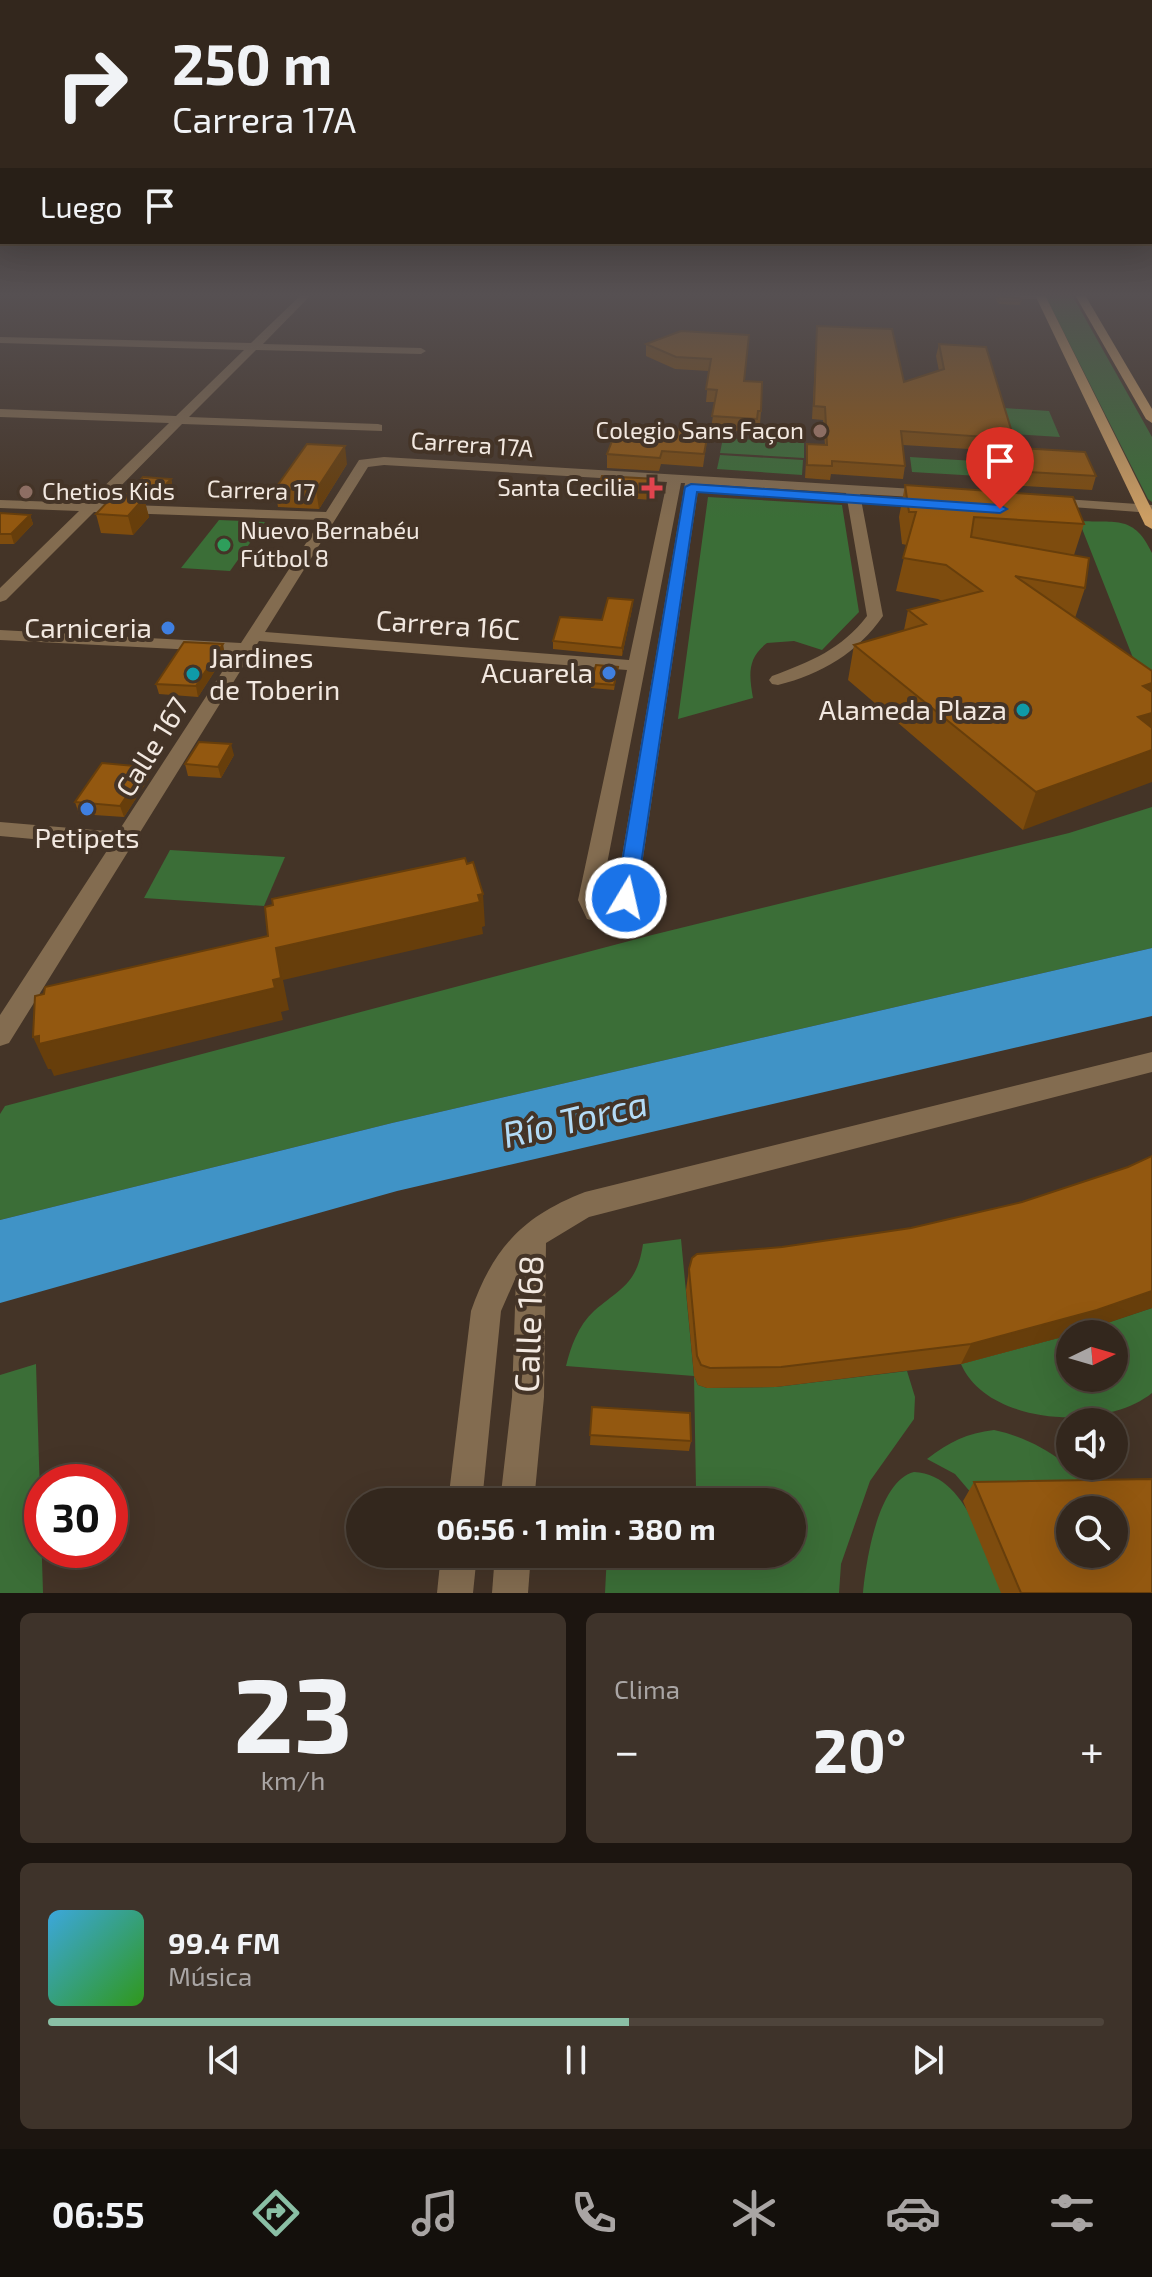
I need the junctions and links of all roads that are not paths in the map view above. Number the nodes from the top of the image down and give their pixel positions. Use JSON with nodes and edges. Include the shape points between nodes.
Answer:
{"nodes":[{"id":1,"x":230,"y":369,"type":"edge"},
{"id":2,"x":1077,"y":369,"type":"edge"},
{"id":3,"x":1123,"y":369,"type":"edge"},
{"id":4,"x":0,"y":413,"type":"edge"},
{"id":5,"x":178,"y":419,"type":"junction"},
{"id":6,"x":1152,"y":419,"type":"edge"},
{"id":7,"x":378,"y":428,"type":"dead end"},
{"id":8,"x":384,"y":461,"type":"joint"},
{"id":9,"x":683,"y":482,"type":"junction"},
{"id":10,"x":852,"y":494,"type":"junction"},
{"id":11,"x":945,"y":500,"type":"edge"},
{"id":12,"x":0,"y":504,"type":"edge"},
{"id":13,"x":1038,"y":506,"type":"edge"},
{"id":14,"x":91,"y":507,"type":"junction"},
{"id":15,"x":1149,"y":515,"type":"edge"},
{"id":16,"x":328,"y":516,"type":"junction"},
{"id":17,"x":0,"y":597,"type":"edge"},
{"id":18,"x":0,"y":635,"type":"edge"},
{"id":19,"x":251,"y":642,"type":"junction"},
{"id":20,"x":637,"y":666,"type":"junction"},
{"id":21,"x":778,"y":680,"type":"dead end"},
{"id":22,"x":0,"y":829,"type":"edge"},
{"id":23,"x":126,"y":840,"type":"junction"},
{"id":24,"x":0,"y":1036,"type":"edge"},
{"id":25,"x":1152,"y":1062,"type":"edge"},
{"id":26,"x":532,"y":1235,"type":"junction"},
{"id":27,"x":467,"y":1488,"type":"edge"},
{"id":28,"x":518,"y":1488,"type":"edge"},
{"id":29,"x":458,"y":1568,"type":"edge"},
{"id":30,"x":512,"y":1568,"type":"edge"},
{"id":31,"x":455,"y":1593,"type":"edge"},
{"id":32,"x":510,"y":1593,"type":"edge"}],
"edges":[{"from":1,"to":5,"type":"street"},
{"from":2,"to":15,"type":"main road"},
{"from":3,"to":6,"type":"main road"},
{"from":4,"to":5,"type":"street"},
{"from":5,"to":7,"type":"street"},
{"from":5,"to":14,"type":"street"},
{"from":8,"to":9,"type":"street","name":"Carrera 17A"},
{"from":8,"to":16,"type":"street","name":"Calle 167","via":[[358,468]]},
{"from":9,"to":10,"type":"street","name":"Carrera 17A"},
{"from":9,"to":20,"type":"street"},
{"from":9,"to":20,"type":"street","via":[[626,898],[622,908],[605,916],[595,913],[589,900]]},
{"from":10,"to":11,"type":"street","name":"Carrera 17A"},
{"from":10,"to":21,"type":"street","via":[[875,616],[859,640],[825,662]]},
{"from":12,"to":14,"type":"street","name":"Carrera 17"},
{"from":13,"to":15,"type":"street"},
{"from":14,"to":16,"type":"street","name":"Carrera 17"},
{"from":14,"to":17,"type":"street"},
{"from":16,"to":19,"type":"street","name":"Calle 167"},
{"from":18,"to":19,"type":"street","name":"Carrera 16C"},
{"from":19,"to":20,"type":"street","name":"Carrera 16C"},
{"from":19,"to":23,"type":"street","name":"Calle 167"},
{"from":22,"to":23,"type":"street"},
{"from":23,"to":24,"type":"street","name":"Calle 167"},
{"from":25,"to":26,"type":"street","via":[[585,1205]]},
{"from":26,"to":27,"type":"street","name":"Calle 168","via":[[502,1270],[486,1311]]},
{"from":26,"to":28,"type":"street","name":"Calle 168","via":[[528,1397]]},
{"from":29,"to":31,"type":"street"},
{"from":30,"to":32,"type":"street"}]}
